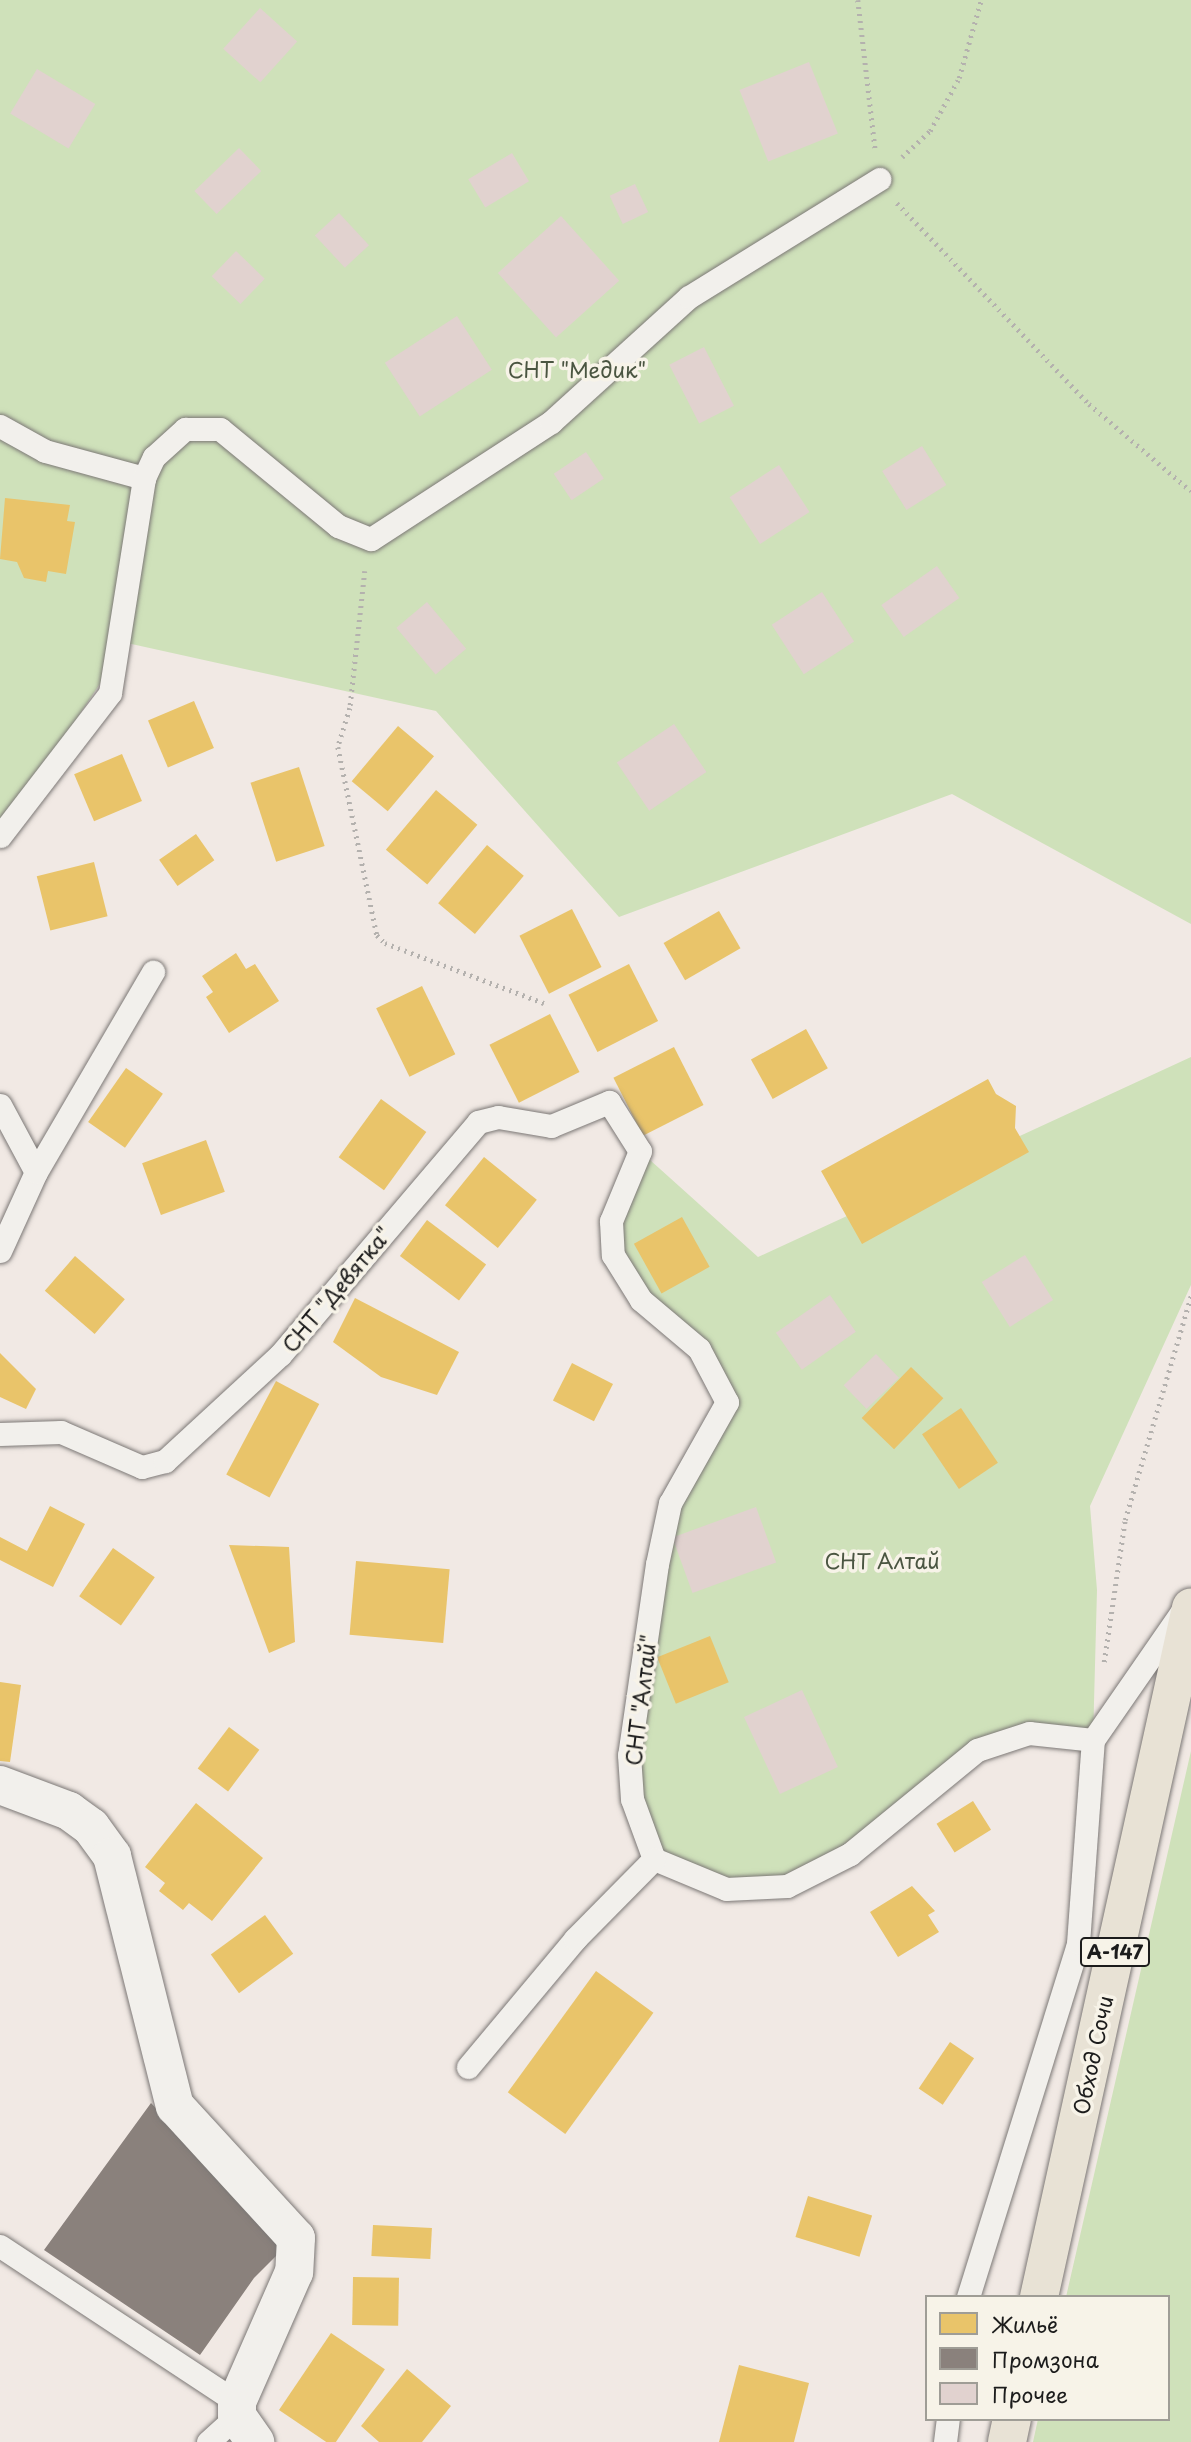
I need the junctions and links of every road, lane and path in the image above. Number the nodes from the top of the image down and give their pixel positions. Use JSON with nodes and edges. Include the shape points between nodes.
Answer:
{"nodes":[{"id":1,"x":858,"y":0,"type":"edge"},
{"id":2,"x":981,"y":0,"type":"edge"},
{"id":3,"x":879,"y":179,"type":"junction"},
{"id":4,"x":0,"y":426,"type":"edge"},
{"id":5,"x":144,"y":478,"type":"junction"},
{"id":6,"x":1191,"y":491,"type":"edge"},
{"id":7,"x":371,"y":539,"type":"junction"},
{"id":8,"x":0,"y":836,"type":"edge"},
{"id":9,"x":153,"y":972,"type":"dead end"},
{"id":10,"x":544,"y":1003,"type":"dead end"},
{"id":11,"x":0,"y":1105,"type":"edge"},
{"id":12,"x":639,"y":1152,"type":"joint"},
{"id":13,"x":36,"y":1172,"type":"junction"},
{"id":14,"x":1,"y":1244,"type":"edge"},
{"id":15,"x":1191,"y":1296,"type":"edge"},
{"id":16,"x":0,"y":1434,"type":"edge"},
{"id":17,"x":1191,"y":1598,"type":"edge"},
{"id":18,"x":1191,"y":1608,"type":"edge"},
{"id":19,"x":1103,"y":1672,"type":"dead end"},
{"id":20,"x":1093,"y":1740,"type":"junction"},
{"id":21,"x":0,"y":1785,"type":"edge"},
{"id":22,"x":654,"y":1859,"type":"junction"},
{"id":23,"x":468,"y":2067,"type":"dead end"},
{"id":24,"x":0,"y":2246,"type":"edge"},
{"id":25,"x":969,"y":2295,"type":"edge"},
{"id":26,"x":1039,"y":2295,"type":"edge"},
{"id":27,"x":243,"y":2420,"type":"edge"},
{"id":28,"x":948,"y":2421,"type":"edge"},
{"id":29,"x":1012,"y":2421,"type":"edge"},
{"id":30,"x":208,"y":2442,"type":"edge"},
{"id":31,"x":945,"y":2442,"type":"edge"},
{"id":32,"x":1007,"y":2442,"type":"edge"}],
"edges":[{"from":1,"to":3,"type":"path"},
{"from":2,"to":3,"type":"path","via":[[959,78],[930,131]]},
{"from":3,"to":6,"type":"path","via":[[915,225],[1088,404]]},
{"from":3,"to":7,"type":"lane","via":[[689,297],[551,422]]},
{"from":4,"to":5,"type":"lane","via":[[45,451]]},
{"from":5,"to":7,"type":"lane","via":[[170,440],[203,425],[220,429],[338,526]]},
{"from":5,"to":8,"type":"lane","via":[[110,693]]},
{"from":7,"to":10,"type":"path","via":[[352,653],[350,708],[338,747],[372,923],[385,943]]},
{"from":9,"to":13,"type":"lane"},
{"from":11,"to":13,"type":"lane"},
{"from":12,"to":16,"type":"lane","name":"СНТ \"Девятка\"","via":[[609,1102],[551,1126],[486,1118],[280,1355],[165,1461],[142,1467],[61,1432]]},
{"from":12,"to":22,"type":"lane","name":"СНТ \"Алтай\"","via":[[611,1221],[613,1255],[641,1300],[699,1349],[727,1402],[670,1503],[657,1564],[629,1755],[632,1798]]},
{"from":13,"to":14,"type":"lane"},
{"from":15,"to":19,"type":"path","via":[[1125,1520]]},
{"from":17,"to":20,"type":"lane"},
{"from":18,"to":26,"type":"highway","name":"Обход Сочи","number":"А-147"},
{"from":20,"to":22,"type":"lane","via":[[1029,1733],[978,1750],[850,1854],[787,1886],[726,1889]]},
{"from":20,"to":25,"type":"lane","via":[[1078,1943]]},
{"from":21,"to":27,"type":"street","via":[[69,1811],[91,1827],[112,1856],[175,2106],[296,2238],[294,2272]]},
{"from":22,"to":23,"type":"lane","via":[[575,1939]]},
{"from":24,"to":27,"type":"lane"},
{"from":27,"to":30,"type":"lane"},
{"from":28,"to":31,"type":"lane"},
{"from":29,"to":32,"type":"highway"}]}
